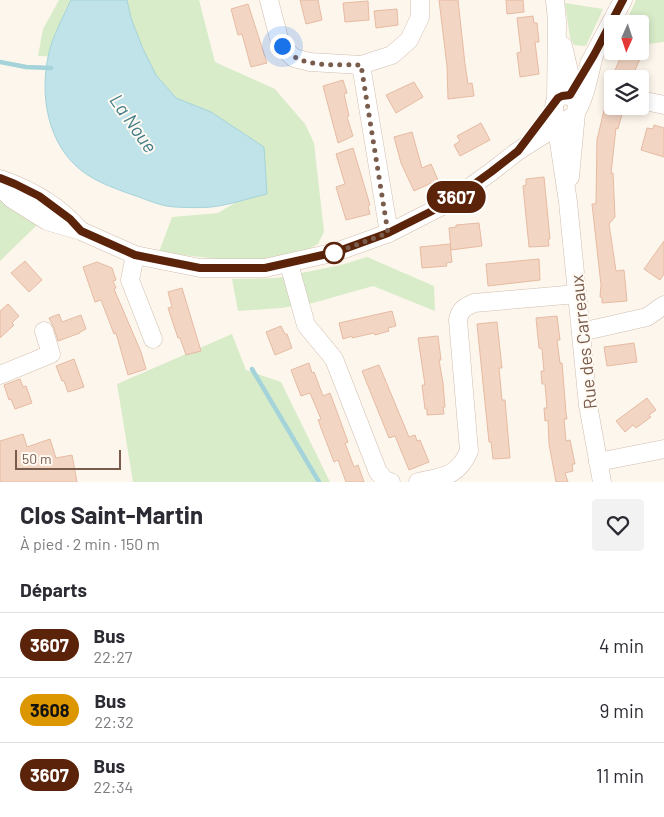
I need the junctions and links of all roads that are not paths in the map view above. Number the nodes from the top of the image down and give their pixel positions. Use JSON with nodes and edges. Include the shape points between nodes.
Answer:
{"nodes":[{"id":1,"x":270,"y":0,"type":"edge"},
{"id":2,"x":420,"y":0,"type":"edge"},
{"id":3,"x":555,"y":0,"type":"edge"},
{"id":4,"x":623,"y":0,"type":"edge"},
{"id":5,"x":557,"y":21,"type":"junction"},
{"id":6,"x":564,"y":52,"type":"junction"},
{"id":7,"x":594,"y":55,"type":"junction"},
{"id":8,"x":361,"y":65,"type":"junction"},
{"id":9,"x":566,"y":107,"type":"junction"},
{"id":10,"x":536,"y":140,"type":"junction"},
{"id":11,"x":559,"y":148,"type":"junction"},
{"id":12,"x":518,"y":151,"type":"junction"},
{"id":13,"x":0,"y":178,"type":"edge"},
{"id":14,"x":0,"y":187,"type":"edge"},
{"id":15,"x":568,"y":202,"type":"junction"},
{"id":16,"x":81,"y":231,"type":"junction"},
{"id":17,"x":388,"y":233,"type":"junction"},
{"id":18,"x":135,"y":255,"type":"junction"},
{"id":19,"x":289,"y":264,"type":"junction"},
{"id":20,"x":577,"y":294,"type":"junction"},
{"id":21,"x":664,"y":305,"type":"edge"},
{"id":22,"x":44,"y":331,"type":"dead end"},
{"id":23,"x":581,"y":332,"type":"junction"},
{"id":24,"x":153,"y":340,"type":"dead end"},
{"id":25,"x":0,"y":375,"type":"edge"},
{"id":26,"x":664,"y":449,"type":"edge"},
{"id":27,"x":598,"y":462,"type":"junction"},
{"id":28,"x":391,"y":482,"type":"edge"},
{"id":29,"x":418,"y":482,"type":"edge"},
{"id":30,"x":602,"y":482,"type":"edge"}],
"edges":[{"from":1,"to":8,"type":"street","via":[[282,46],[294,58]]},
{"from":2,"to":8,"type":"street","via":[[420,17],[410,40],[392,55]]},
{"from":3,"to":5,"type":"street","name":"Rue des Carreaux"},
{"from":4,"to":7,"type":"street"},
{"from":5,"to":6,"type":"street","name":"Rue des Carreaux"},
{"from":5,"to":9,"type":"street","name":"Rue des Carreaux"},
{"from":6,"to":7,"type":"street","via":[[577,58]]},
{"from":6,"to":9,"type":"street","name":"Rue des Carreaux"},
{"from":7,"to":9,"type":"street"},
{"from":8,"to":17,"type":"street"},
{"from":9,"to":10,"type":"street"},
{"from":9,"to":11,"type":"street","name":"Rue des Carreaux"},
{"from":9,"to":12,"type":"street"},
{"from":9,"to":15,"type":"street","name":"Rue des Carreaux"},
{"from":10,"to":11,"type":"street","via":[[547,140]]},
{"from":10,"to":12,"type":"street"},
{"from":11,"to":15,"type":"street","name":"Rue des Carreaux"},
{"from":12,"to":17,"type":"street","via":[[448,203]]},
{"from":13,"to":16,"type":"street","via":[[39,196]]},
{"from":14,"to":16,"type":"street","via":[[12,199],[47,221]]},
{"from":15,"to":20,"type":"street","name":"Rue des Carreaux"},
{"from":16,"to":18,"type":"street"},
{"from":17,"to":19,"type":"street","via":[[336,252]]},
{"from":18,"to":19,"type":"street","via":[[200,268],[265,268]]},
{"from":18,"to":24,"type":"street","via":[[130,280]]},
{"from":19,"to":28,"type":"street","via":[[306,325],[334,359],[378,472]]},
{"from":20,"to":23,"type":"street","name":"Rue des Carreaux"},
{"from":20,"to":29,"type":"street","via":[[474,303],[464,307],[458,320],[469,451],[455,473]]},
{"from":21,"to":23,"type":"street","via":[[648,317]]},
{"from":22,"to":25,"type":"street","via":[[51,354]]},
{"from":23,"to":27,"type":"street","name":"Rue des Carreaux","via":[[588,405]]},
{"from":26,"to":27,"type":"street"},
{"from":27,"to":30,"type":"street","name":"Rue des Carreaux"}]}
